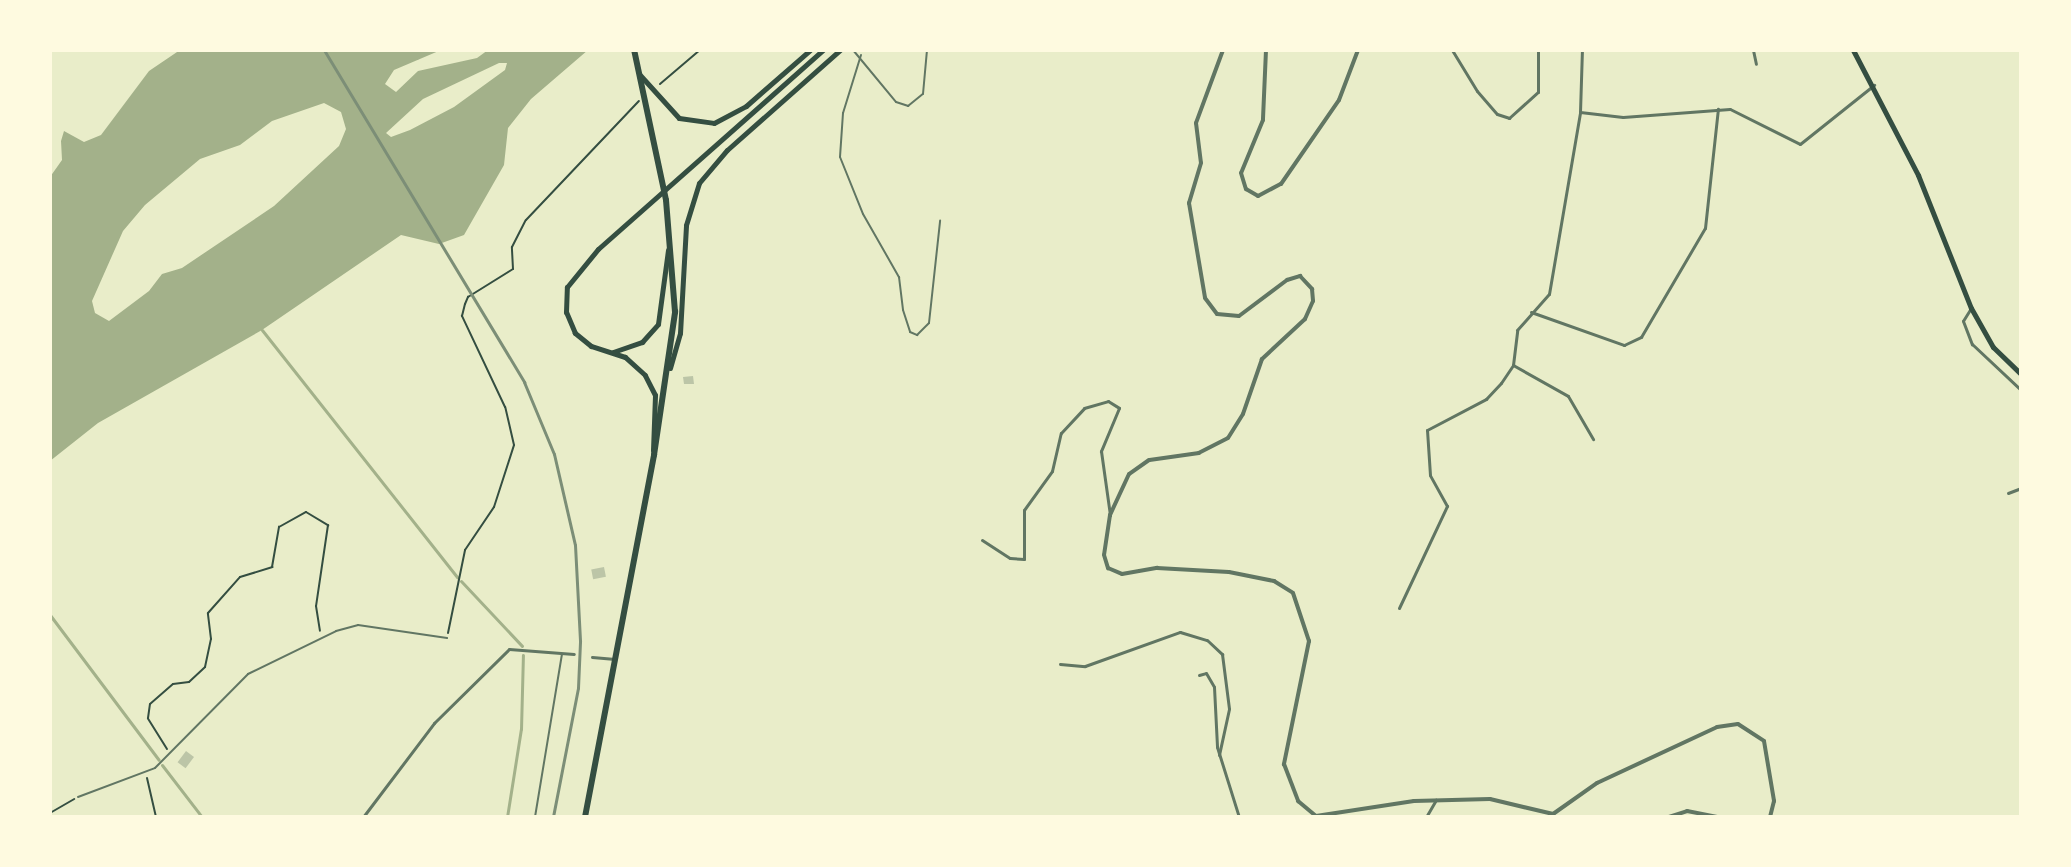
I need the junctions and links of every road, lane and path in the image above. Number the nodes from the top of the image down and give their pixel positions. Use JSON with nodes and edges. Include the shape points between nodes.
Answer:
{"nodes":[{"id":1,"x":634,"y":50,"type":"edge"},
{"id":2,"x":810,"y":50,"type":"edge"},
{"id":3,"x":823,"y":50,"type":"edge"},
{"id":4,"x":840,"y":50,"type":"edge"},
{"id":5,"x":853,"y":50,"type":"edge"},
{"id":6,"x":927,"y":50,"type":"edge"},
{"id":7,"x":1223,"y":50,"type":"edge"},
{"id":8,"x":1266,"y":50,"type":"edge"},
{"id":9,"x":1358,"y":50,"type":"edge"},
{"id":10,"x":1452,"y":50,"type":"edge"},
{"id":11,"x":1538,"y":50,"type":"edge"},
{"id":12,"x":1582,"y":50,"type":"edge"},
{"id":13,"x":1753,"y":50,"type":"edge"},
{"id":14,"x":1853,"y":50,"type":"edge"},
{"id":15,"x":861,"y":55,"type":"junction"},
{"id":16,"x":1756,"y":64,"type":"dead end"},
{"id":17,"x":640,"y":74,"type":"junction"},
{"id":18,"x":1874,"y":85,"type":"junction"},
{"id":19,"x":1718,"y":109,"type":"junction"},
{"id":20,"x":1580,"y":112,"type":"junction"},
{"id":21,"x":588,"y":149,"type":"dead end"},
{"id":22,"x":940,"y":221,"type":"dead end"},
{"id":23,"x":671,"y":238,"type":"junction"},
{"id":24,"x":1971,"y":308,"type":"junction"},
{"id":25,"x":1531,"y":312,"type":"junction"},
{"id":26,"x":611,"y":353,"type":"junction"},
{"id":27,"x":1513,"y":365,"type":"junction"},
{"id":28,"x":670,"y":368,"type":"junction"},
{"id":29,"x":2021,"y":374,"type":"edge"},
{"id":30,"x":2021,"y":390,"type":"edge"},
{"id":31,"x":1593,"y":439,"type":"dead end"},
{"id":32,"x":654,"y":455,"type":"junction"},
{"id":33,"x":2021,"y":488,"type":"edge"},
{"id":34,"x":2008,"y":493,"type":"dead end"},
{"id":35,"x":1110,"y":515,"type":"junction"},
{"id":36,"x":982,"y":540,"type":"dead end"},
{"id":37,"x":1399,"y":608,"type":"dead end"},
{"id":38,"x":323,"y":638,"type":"junction"},
{"id":39,"x":447,"y":638,"type":"joint"},
{"id":40,"x":517,"y":646,"type":"junction"},
{"id":41,"x":527,"y":648,"type":"dead end"},
{"id":42,"x":562,"y":653,"type":"junction"},
{"id":43,"x":574,"y":654,"type":"dead end"},
{"id":44,"x":592,"y":657,"type":"dead end"},
{"id":45,"x":615,"y":659,"type":"junction"},
{"id":46,"x":1060,"y":664,"type":"dead end"},
{"id":47,"x":1199,"y":675,"type":"dead end"},
{"id":48,"x":170,"y":754,"type":"junction"},
{"id":49,"x":1219,"y":755,"type":"junction"},
{"id":50,"x":146,"y":773,"type":"junction"},
{"id":51,"x":78,"y":797,"type":"joint"},
{"id":52,"x":1436,"y":800,"type":"junction"},
{"id":53,"x":50,"y":813,"type":"edge"},
{"id":54,"x":156,"y":817,"type":"edge"},
{"id":55,"x":363,"y":817,"type":"edge"},
{"id":56,"x":535,"y":817,"type":"edge"},
{"id":57,"x":585,"y":817,"type":"edge"},
{"id":58,"x":1239,"y":817,"type":"edge"},
{"id":59,"x":1426,"y":817,"type":"edge"},
{"id":60,"x":1669,"y":817,"type":"edge"},
{"id":61,"x":1718,"y":817,"type":"edge"},
{"id":62,"x":1770,"y":817,"type":"edge"}],
"edges":[{"from":1,"to":17,"type":"main road"},
{"from":2,"to":17,"type":"main road","via":[[746,106],[714,123],[679,118]]},
{"from":3,"to":26,"type":"main road","via":[[573,275],[565,300],[575,333]]},
{"from":4,"to":28,"type":"main road","via":[[727,150],[699,183],[686,225],[680,333]]},
{"from":5,"to":15,"type":"lane"},
{"from":6,"to":15,"type":"lane","via":[[923,94],[908,106],[896,102]]},
{"from":7,"to":35,"type":"street","via":[[1196,123],[1201,163],[1189,203],[1205,298],[1217,314],[1239,316],[1300,276],[1312,289],[1313,301],[1305,319],[1262,359],[1243,414],[1228,438],[1199,453],[1137,465]]},
{"from":8,"to":9,"type":"street","via":[[1263,120],[1241,173],[1246,189],[1258,196],[1281,184],[1339,100]]},
{"from":10,"to":11,"type":"street","via":[[1477,91],[1497,114],[1509,118],[1538,92]]},
{"from":12,"to":20,"type":"street"},
{"from":13,"to":16,"type":"street"},
{"from":14,"to":18,"type":"main road"},
{"from":15,"to":22,"type":"lane","via":[[843,113],[840,157],[863,214],[899,277],[903,310],[910,332],[917,335],[929,323]]},
{"from":17,"to":23,"type":"main road"},
{"from":18,"to":19,"type":"street","via":[[1800,144],[1747,113]]},
{"from":18,"to":24,"type":"main road","via":[[1918,175]]},
{"from":19,"to":20,"type":"street","via":[[1623,117]]},
{"from":19,"to":25,"type":"street","via":[[1705,228],[1641,337],[1624,345]]},
{"from":20,"to":25,"type":"street","via":[[1555,272],[1549,294]]},
{"from":21,"to":39,"type":"path","via":[[516,235],[513,269],[468,297],[462,316],[505,407],[514,445],[494,507],[465,550]]},
{"from":23,"to":26,"type":"main road","via":[[658,324],[642,342]]},
{"from":23,"to":28,"type":"main road","via":[[675,312]]},
{"from":24,"to":29,"type":"main road","via":[[1993,347]]},
{"from":24,"to":30,"type":"street","via":[[1963,321],[1972,344]]},
{"from":25,"to":27,"type":"street","via":[[1517,330]]},
{"from":26,"to":32,"type":"main road","via":[[638,366],[655,395]]},
{"from":27,"to":31,"type":"street","via":[[1568,396]]},
{"from":27,"to":37,"type":"street","via":[[1486,399],[1427,430],[1430,475],[1447,506]]},
{"from":28,"to":32,"type":"main road"},
{"from":32,"to":45,"type":"main road"},
{"from":33,"to":34,"type":"street"},
{"from":35,"to":36,"type":"street","via":[[1101,451],[1119,408],[1108,401],[1084,408],[1061,433],[1052,471],[1024,510],[1024,559],[1010,558]]},
{"from":35,"to":52,"type":"street","via":[[1104,555],[1112,571],[1229,572],[1274,581],[1293,593],[1309,641],[1283,755],[1302,807],[1325,816]]},
{"from":38,"to":39,"type":"lane","via":[[358,625]]},
{"from":38,"to":48,"type":"lane","via":[[248,674],[189,728]]},
{"from":38,"to":48,"type":"path","via":[[316,606],[328,525],[306,512],[279,527],[272,567],[240,577],[208,613],[211,639],[205,667],[150,704],[148,718]]},
{"from":40,"to":41,"type":"street"},
{"from":40,"to":42,"type":"street"},
{"from":40,"to":55,"type":"street","via":[[434,723]]},
{"from":42,"to":43,"type":"street"},
{"from":42,"to":56,"type":"lane"},
{"from":44,"to":45,"type":"street"},
{"from":45,"to":57,"type":"main road"},
{"from":46,"to":49,"type":"street","via":[[1085,666],[1180,632],[1207,640],[1222,654],[1229,709]]},
{"from":47,"to":49,"type":"street","via":[[1206,673],[1214,687]]},
{"from":48,"to":50,"type":"lane"},
{"from":49,"to":58,"type":"street"},
{"from":50,"to":51,"type":"lane"},
{"from":50,"to":54,"type":"path"},
{"from":51,"to":53,"type":"path"},
{"from":52,"to":59,"type":"street"},
{"from":52,"to":62,"type":"street","via":[[1499,800],[1553,814],[1597,783],[1717,727],[1738,724],[1764,741],[1774,801]]},
{"from":60,"to":61,"type":"street","via":[[1687,811]]}]}
